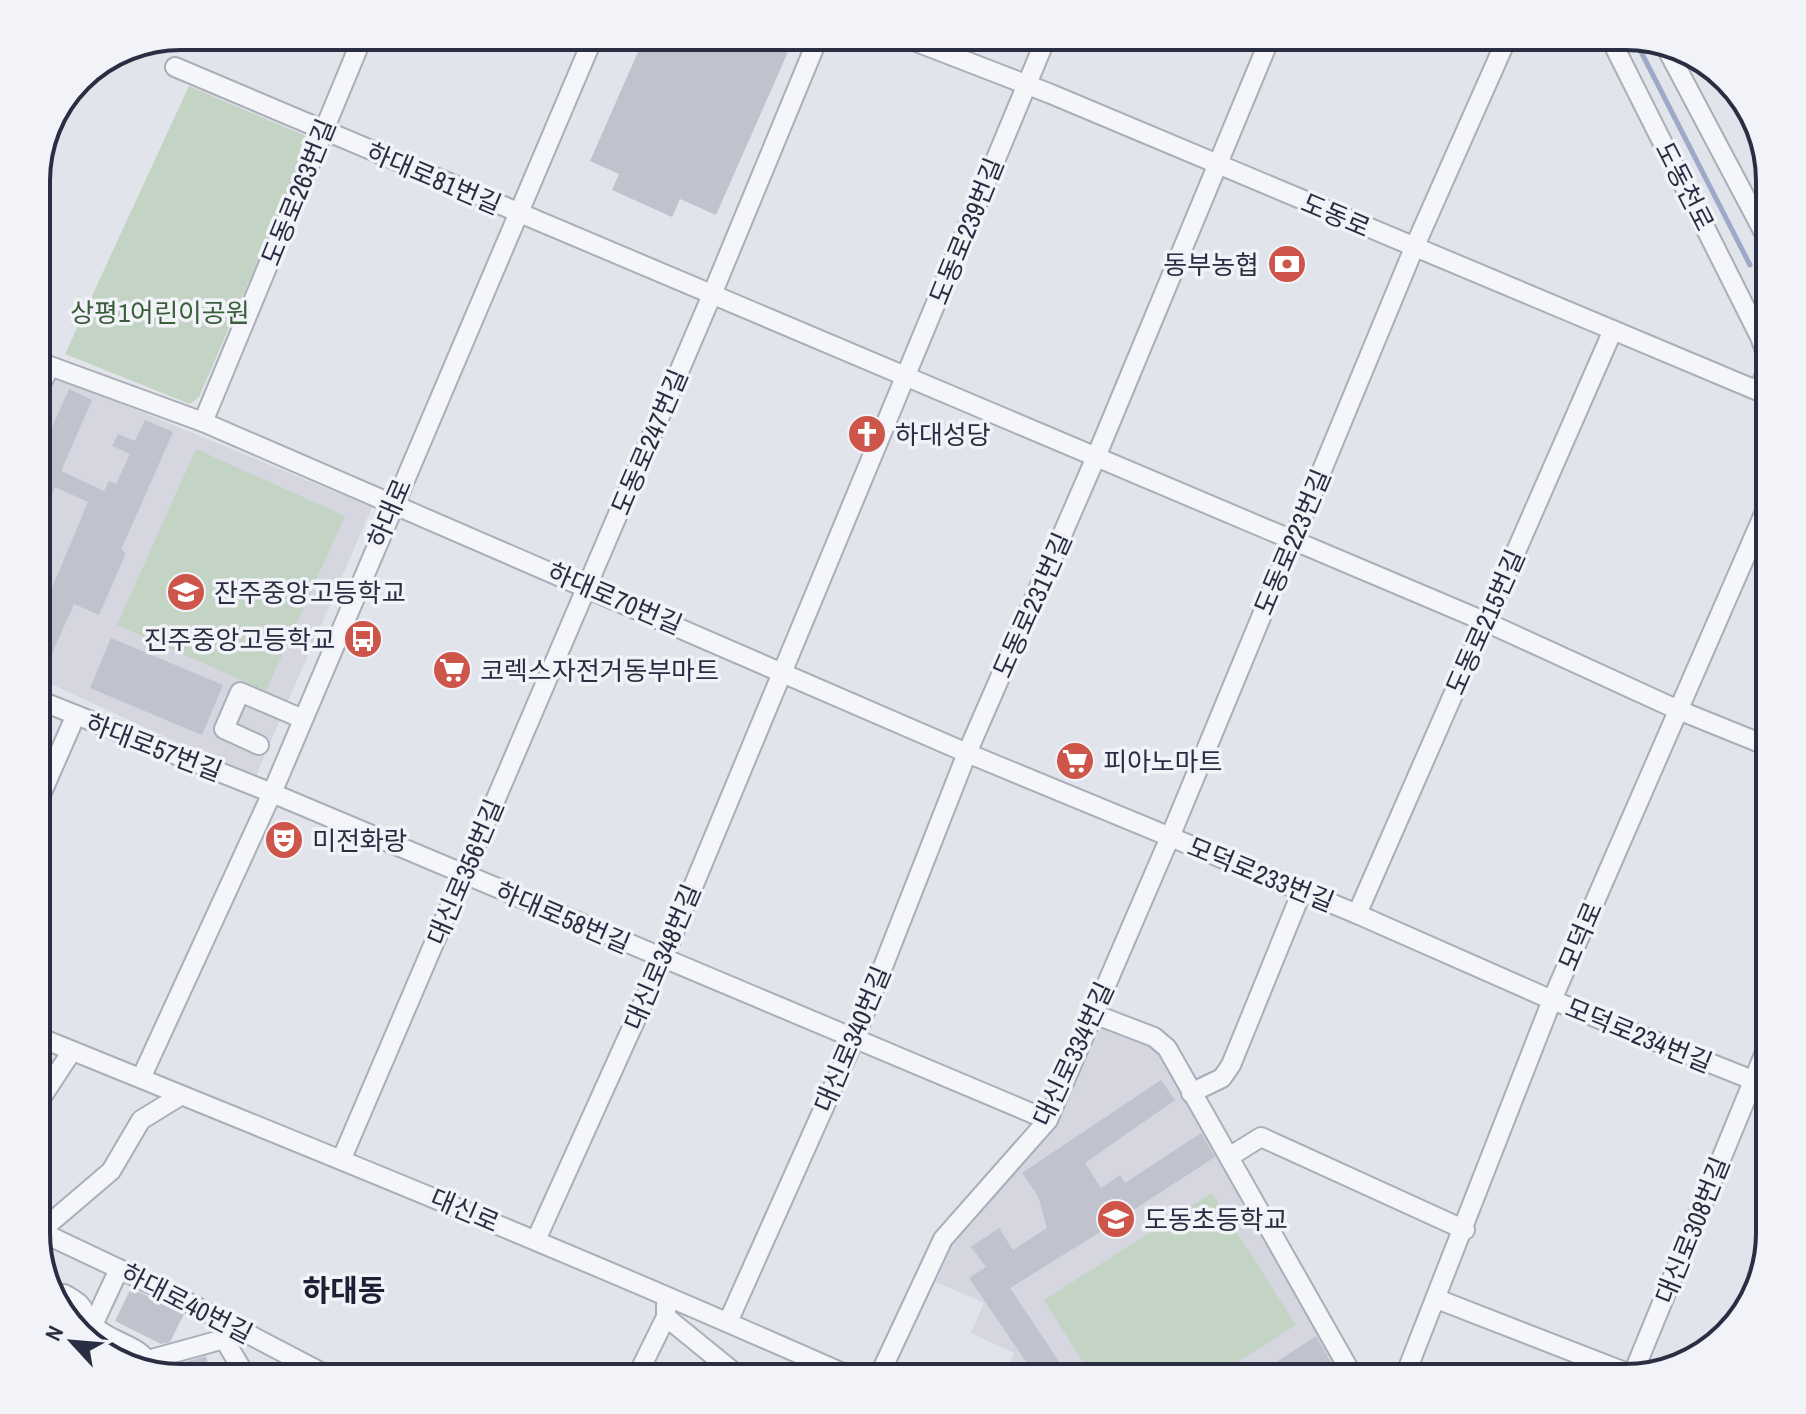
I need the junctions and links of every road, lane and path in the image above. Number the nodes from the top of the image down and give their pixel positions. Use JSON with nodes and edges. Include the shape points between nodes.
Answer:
{"nodes":[{"id":1,"x":357,"y":50,"type":"edge"},
{"id":2,"x":588,"y":50,"type":"edge"},
{"id":3,"x":813,"y":50,"type":"edge"},
{"id":4,"x":937,"y":50,"type":"edge"},
{"id":5,"x":1041,"y":50,"type":"edge"},
{"id":6,"x":1265,"y":50,"type":"edge"},
{"id":7,"x":1502,"y":50,"type":"edge"},
{"id":8,"x":1616,"y":50,"type":"edge"},
{"id":9,"x":1672,"y":59,"type":"edge"},
{"id":10,"x":175,"y":67,"type":"dead end"},
{"id":11,"x":1026,"y":84,"type":"junction"},
{"id":12,"x":323,"y":131,"type":"junction"},
{"id":13,"x":1215,"y":164,"type":"junction"},
{"id":14,"x":517,"y":214,"type":"junction"},
{"id":15,"x":1756,"y":218,"type":"edge"},
{"id":16,"x":1414,"y":248,"type":"junction"},
{"id":17,"x":711,"y":297,"type":"junction"},
{"id":18,"x":1756,"y":320,"type":"edge"},
{"id":19,"x":1613,"y":330,"type":"junction"},
{"id":20,"x":50,"y":366,"type":"edge"},
{"id":21,"x":906,"y":378,"type":"junction"},
{"id":22,"x":1756,"y":390,"type":"edge"},
{"id":23,"x":203,"y":422,"type":"junction"},
{"id":24,"x":1096,"y":457,"type":"junction"},
{"id":25,"x":394,"y":502,"type":"junction"},
{"id":26,"x":1756,"y":531,"type":"edge"},
{"id":27,"x":1292,"y":542,"type":"junction"},
{"id":28,"x":586,"y":586,"type":"junction"},
{"id":29,"x":1486,"y":622,"type":"junction"},
{"id":30,"x":781,"y":670,"type":"junction"},
{"id":31,"x":50,"y":705,"type":"edge"},
{"id":32,"x":1676,"y":709,"type":"junction"},
{"id":33,"x":75,"y":717,"type":"junction"},
{"id":34,"x":303,"y":719,"type":"junction"},
{"id":35,"x":1756,"y":741,"type":"edge"},
{"id":36,"x":259,"y":745,"type":"dead end"},
{"id":37,"x":967,"y":753,"type":"junction"},
{"id":38,"x":50,"y":774,"type":"edge"},
{"id":39,"x":272,"y":793,"type":"junction"},
{"id":40,"x":1170,"y":837,"type":"junction"},
{"id":41,"x":464,"y":875,"type":"junction"},
{"id":42,"x":1302,"y":891,"type":"junction"},
{"id":43,"x":1357,"y":914,"type":"junction"},
{"id":44,"x":663,"y":959,"type":"junction"},
{"id":45,"x":1552,"y":1000,"type":"junction"},
{"id":46,"x":1094,"y":1014,"type":"junction"},
{"id":47,"x":855,"y":1038,"type":"junction"},
{"id":48,"x":50,"y":1042,"type":"edge"},
{"id":49,"x":72,"y":1051,"type":"junction"},
{"id":50,"x":142,"y":1076,"type":"junction"},
{"id":51,"x":1756,"y":1082,"type":"edge"},
{"id":52,"x":50,"y":1085,"type":"edge"},
{"id":53,"x":1191,"y":1093,"type":"junction"},
{"id":54,"x":180,"y":1096,"type":"junction"},
{"id":55,"x":1756,"y":1098,"type":"edge"},
{"id":56,"x":1048,"y":1120,"type":"junction"},
{"id":57,"x":1229,"y":1157,"type":"junction"},
{"id":58,"x":342,"y":1158,"type":"junction"},
{"id":59,"x":50,"y":1223,"type":"edge"},
{"id":60,"x":1465,"y":1230,"type":"junction"},
{"id":61,"x":50,"y":1238,"type":"edge"},
{"id":62,"x":536,"y":1240,"type":"junction"},
{"id":63,"x":119,"y":1269,"type":"junction"},
{"id":64,"x":667,"y":1294,"type":"junction"},
{"id":65,"x":1437,"y":1299,"type":"junction"},
{"id":66,"x":104,"y":1302,"type":"edge"},
{"id":67,"x":666,"y":1317,"type":"junction"},
{"id":68,"x":728,"y":1322,"type":"junction"},
{"id":69,"x":228,"y":1332,"type":"junction"},
{"id":70,"x":112,"y":1335,"type":"edge"},
{"id":71,"x":147,"y":1359,"type":"edge"},
{"id":72,"x":157,"y":1361,"type":"edge"},
{"id":73,"x":1639,"y":1362,"type":"edge"},
{"id":74,"x":241,"y":1364,"type":"edge"},
{"id":75,"x":300,"y":1364,"type":"edge"},
{"id":76,"x":643,"y":1364,"type":"edge"},
{"id":77,"x":724,"y":1364,"type":"edge"},
{"id":78,"x":822,"y":1364,"type":"edge"},
{"id":79,"x":885,"y":1364,"type":"edge"},
{"id":80,"x":1346,"y":1364,"type":"edge"},
{"id":81,"x":1410,"y":1364,"type":"edge"},
{"id":82,"x":1602,"y":1364,"type":"edge"}],
"edges":[{"from":1,"to":12,"type":"street","name":"도동로263번길"},
{"from":2,"to":14,"type":"street","name":"하대로"},
{"from":3,"to":17,"type":"street","name":"도동로247번길"},
{"from":4,"to":11,"type":"street","name":"도동로"},
{"from":5,"to":11,"type":"street","name":"도동로239번길"},
{"from":6,"to":13,"type":"street","name":"도동로231번길"},
{"from":7,"to":16,"type":"street","name":"도동로223번길"},
{"from":8,"to":18,"type":"street","name":"도동천로"},
{"from":9,"to":15,"type":"street","name":"도동천로"},
{"from":10,"to":12,"type":"street","name":"하대로81번길"},
{"from":11,"to":13,"type":"street","name":"도동로"},
{"from":11,"to":21,"type":"street","name":"도동로239번길"},
{"from":12,"to":14,"type":"street","name":"하대로81번길"},
{"from":12,"to":23,"type":"street","name":"도동로263번길"},
{"from":13,"to":16,"type":"street","name":"도동로"},
{"from":13,"to":24,"type":"street","name":"도동로231번길"},
{"from":14,"to":17,"type":"street"},
{"from":14,"to":25,"type":"street","name":"하대로"},
{"from":16,"to":19,"type":"street","name":"도동로"},
{"from":16,"to":27,"type":"street","name":"도동로223번길"},
{"from":17,"to":21,"type":"street"},
{"from":17,"to":28,"type":"street","name":"도동로247번길"},
{"from":19,"to":22,"type":"street","name":"도동로"},
{"from":19,"to":29,"type":"street","name":"도동로215번길"},
{"from":20,"to":23,"type":"street"},
{"from":21,"to":24,"type":"street"},
{"from":21,"to":30,"type":"street","name":"도동로239번길"},
{"from":23,"to":25,"type":"street"},
{"from":24,"to":27,"type":"street"},
{"from":24,"to":37,"type":"street","name":"도동로231번길"},
{"from":25,"to":28,"type":"street","name":"하대로70번길"},
{"from":25,"to":34,"type":"street","name":"하대로"},
{"from":26,"to":32,"type":"street","name":"모덕로"},
{"from":27,"to":29,"type":"street"},
{"from":27,"to":40,"type":"street","name":"도동로223번길"},
{"from":28,"to":30,"type":"street","name":"하대로70번길"},
{"from":28,"to":41,"type":"street","name":"대신로356번길"},
{"from":29,"to":32,"type":"street"},
{"from":29,"to":43,"type":"street","name":"도동로215번길"},
{"from":30,"to":37,"type":"street","name":"하대로70번길"},
{"from":30,"to":44,"type":"street","name":"대신로348번길"},
{"from":31,"to":33,"type":"street","name":"하대로57번길"},
{"from":32,"to":35,"type":"street"},
{"from":32,"to":45,"type":"street","name":"모덕로"},
{"from":33,"to":38,"type":"street"},
{"from":33,"to":39,"type":"street","name":"하대로57번길"},
{"from":34,"to":36,"type":"street","via":[[240,692],[224,729]]},
{"from":34,"to":39,"type":"street","name":"하대로"},
{"from":37,"to":40,"type":"street","name":"모덕로233번길"},
{"from":37,"to":47,"type":"street","name":"대신로340번길"},
{"from":39,"to":41,"type":"street","name":"하대로58번길"},
{"from":39,"to":50,"type":"street","name":"하대로"},
{"from":40,"to":42,"type":"street","name":"모덕로233번길"},
{"from":40,"to":46,"type":"street","name":"대신로334번길"},
{"from":41,"to":44,"type":"street","name":"하대로58번길"},
{"from":41,"to":58,"type":"street","name":"대신로356번길"},
{"from":42,"to":43,"type":"street","name":"모덕로233번길"},
{"from":42,"to":53,"type":"street","via":[[1231,1065],[1222,1078]]},
{"from":43,"to":45,"type":"street","name":"모덕로233번길"},
{"from":44,"to":47,"type":"street","name":"하대로58번길"},
{"from":44,"to":62,"type":"street","name":"대신로348번길"},
{"from":45,"to":51,"type":"street","name":"모덕로234번길"},
{"from":45,"to":60,"type":"street","name":"모덕로"},
{"from":46,"to":53,"type":"street","via":[[1154,1037],[1167,1048]]},
{"from":46,"to":56,"type":"street","name":"대신로334번길"},
{"from":47,"to":56,"type":"street","name":"하대로58번길"},
{"from":47,"to":68,"type":"street","name":"대신로340번길"},
{"from":48,"to":49,"type":"street","name":"대신로"},
{"from":49,"to":50,"type":"street","name":"대신로"},
{"from":49,"to":52,"type":"street"},
{"from":50,"to":54,"type":"street","name":"대신로"},
{"from":53,"to":57,"type":"street"},
{"from":54,"to":58,"type":"street","name":"대신로"},
{"from":54,"to":59,"type":"street","via":[[141,1120],[111,1171]]},
{"from":55,"to":73,"type":"street","name":"대신로308번길"},
{"from":56,"to":79,"type":"street","name":"대신로334번길","via":[[943,1239]]},
{"from":57,"to":60,"type":"street","via":[[1261,1137]]},
{"from":57,"to":80,"type":"street"},
{"from":58,"to":62,"type":"street","name":"대신로"},
{"from":60,"to":65,"type":"street","name":"모덕로"},
{"from":61,"to":63,"type":"street","name":"하대로40번길"},
{"from":62,"to":64,"type":"street","name":"대신로"},
{"from":63,"to":66,"type":"street"},
{"from":63,"to":69,"type":"street","name":"하대로40번길"},
{"from":64,"to":67,"type":"street"},
{"from":64,"to":68,"type":"street","name":"대신로"},
{"from":65,"to":81,"type":"street","name":"모덕로"},
{"from":65,"to":82,"type":"street"},
{"from":67,"to":76,"type":"street"},
{"from":67,"to":77,"type":"street"},
{"from":68,"to":78,"type":"street","name":"대신로"},
{"from":69,"to":72,"type":"street"},
{"from":69,"to":74,"type":"street"},
{"from":69,"to":75,"type":"street","name":"하대로40번길"},
{"from":70,"to":71,"type":"street"}]}
